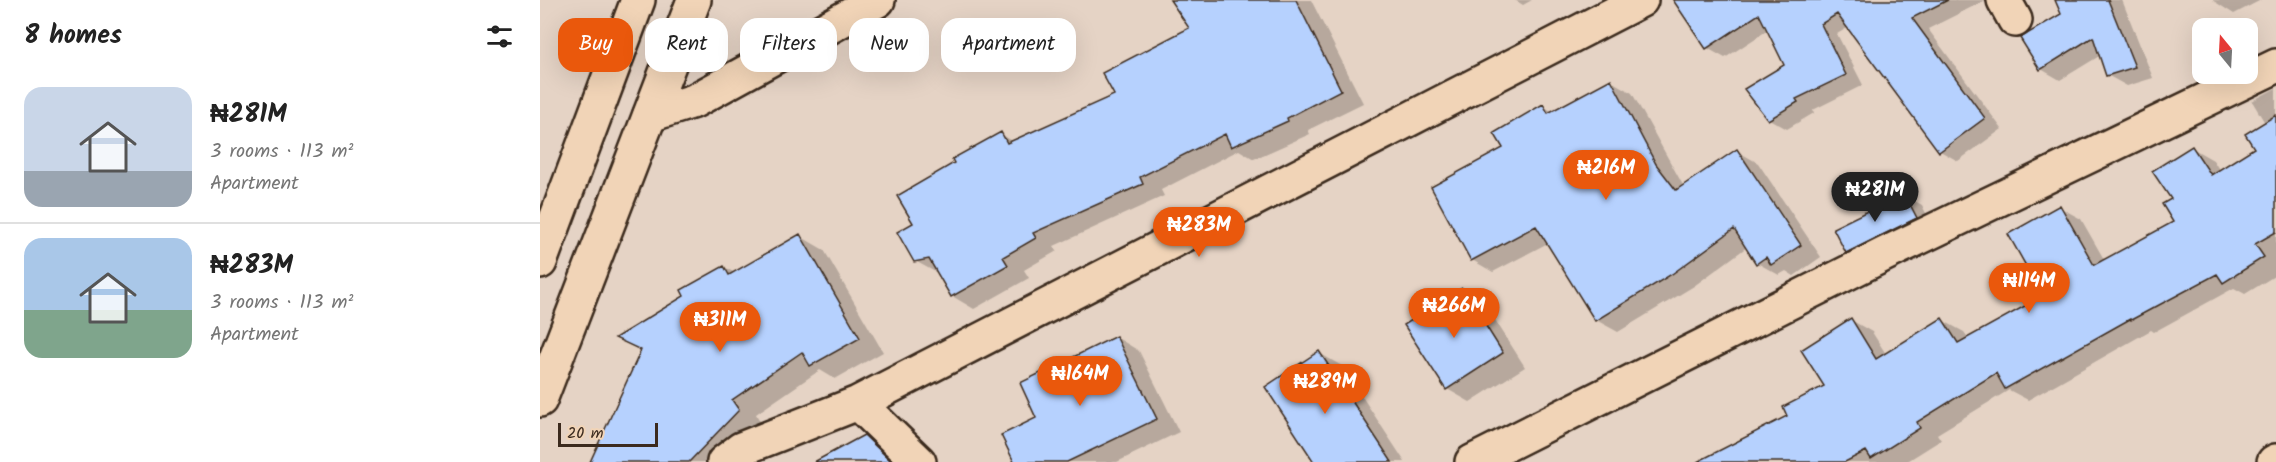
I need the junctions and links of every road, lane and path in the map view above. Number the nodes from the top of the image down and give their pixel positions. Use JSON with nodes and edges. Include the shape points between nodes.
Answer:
{"nodes":[{"id":1,"x":638,"y":0,"type":"edge"},
{"id":2,"x":694,"y":0,"type":"edge"},
{"id":3,"x":878,"y":0,"type":"edge"},
{"id":4,"x":1641,"y":0,"type":"edge"},
{"id":5,"x":2276,"y":66,"type":"edge"},
{"id":6,"x":650,"y":115,"type":"junction"},
{"id":7,"x":540,"y":262,"type":"edge"},
{"id":8,"x":540,"y":400,"type":"edge"},
{"id":9,"x":858,"y":403,"type":"junction"},
{"id":10,"x":724,"y":462,"type":"edge"},
{"id":11,"x":920,"y":462,"type":"edge"},
{"id":12,"x":1472,"y":462,"type":"edge"}],
"edges":[{"from":1,"to":7,"type":"street"},
{"from":2,"to":6,"type":"street"},
{"from":3,"to":6,"type":"street","via":[[694,101]]},
{"from":4,"to":9,"type":"street"},
{"from":5,"to":12,"type":"street","via":[[1885,254]]},
{"from":6,"to":8,"type":"street"},
{"from":9,"to":10,"type":"street","via":[[741,449]]},
{"from":9,"to":11,"type":"street"}]}
